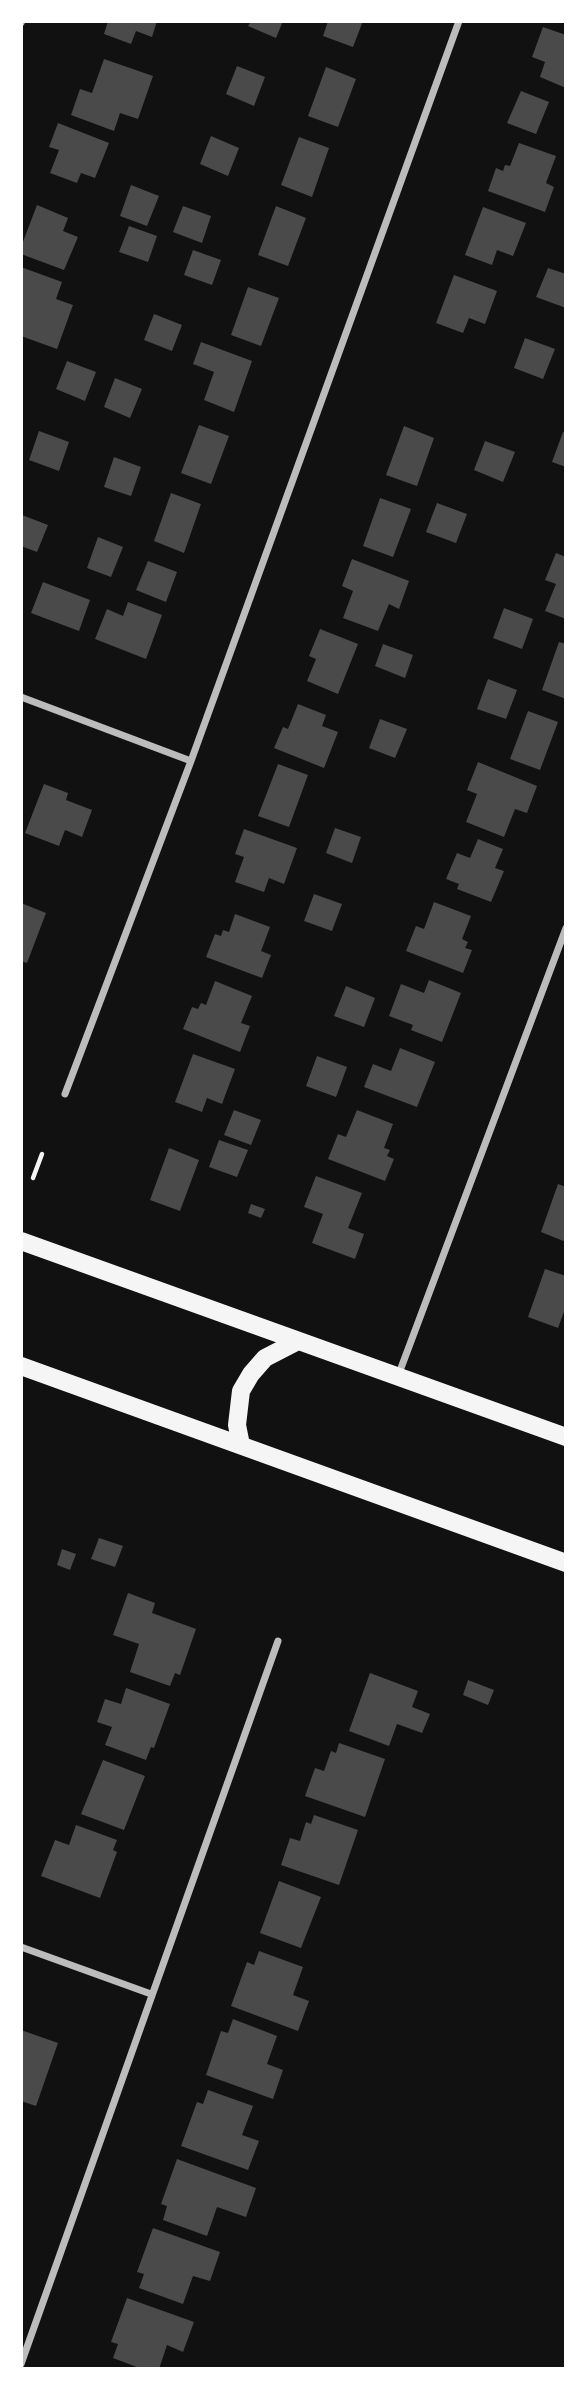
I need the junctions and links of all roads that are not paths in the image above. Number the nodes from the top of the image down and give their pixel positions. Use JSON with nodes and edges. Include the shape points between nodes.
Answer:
{"nodes":[{"id":1,"x":459,"y":21,"type":"edge"},
{"id":2,"x":21,"y":697,"type":"edge"},
{"id":3,"x":191,"y":761,"type":"junction"},
{"id":4,"x":566,"y":928,"type":"edge"},
{"id":5,"x":65,"y":1094,"type":"dead end"},
{"id":6,"x":21,"y":1241,"type":"edge"},
{"id":7,"x":296,"y":1342,"type":"junction"},
{"id":8,"x":21,"y":1366,"type":"edge"},
{"id":9,"x":398,"y":1377,"type":"junction"},
{"id":10,"x":566,"y":1437,"type":"edge"},
{"id":11,"x":241,"y":1445,"type":"junction"},
{"id":12,"x":566,"y":1563,"type":"edge"},
{"id":13,"x":278,"y":1641,"type":"dead end"},
{"id":14,"x":21,"y":1947,"type":"edge"},
{"id":15,"x":151,"y":1994,"type":"junction"},
{"id":16,"x":24,"y":2343,"type":"edge"},
{"id":17,"x":21,"y":2364,"type":"edge"}],
"edges":[{"from":1,"to":3,"type":"street"},
{"from":2,"to":3,"type":"street"},
{"from":3,"to":5,"type":"street"},
{"from":4,"to":9,"type":"street"},
{"from":6,"to":7,"type":"main road"},
{"from":7,"to":9,"type":"main road"},
{"from":7,"to":11,"type":"main road","via":[[265,1358],[241,1391],[237,1425]]},
{"from":8,"to":11,"type":"main road"},
{"from":9,"to":10,"type":"main road"},
{"from":11,"to":12,"type":"main road"},
{"from":13,"to":15,"type":"street"},
{"from":14,"to":15,"type":"street"},
{"from":15,"to":16,"type":"street"},
{"from":16,"to":17,"type":"street"}]}
